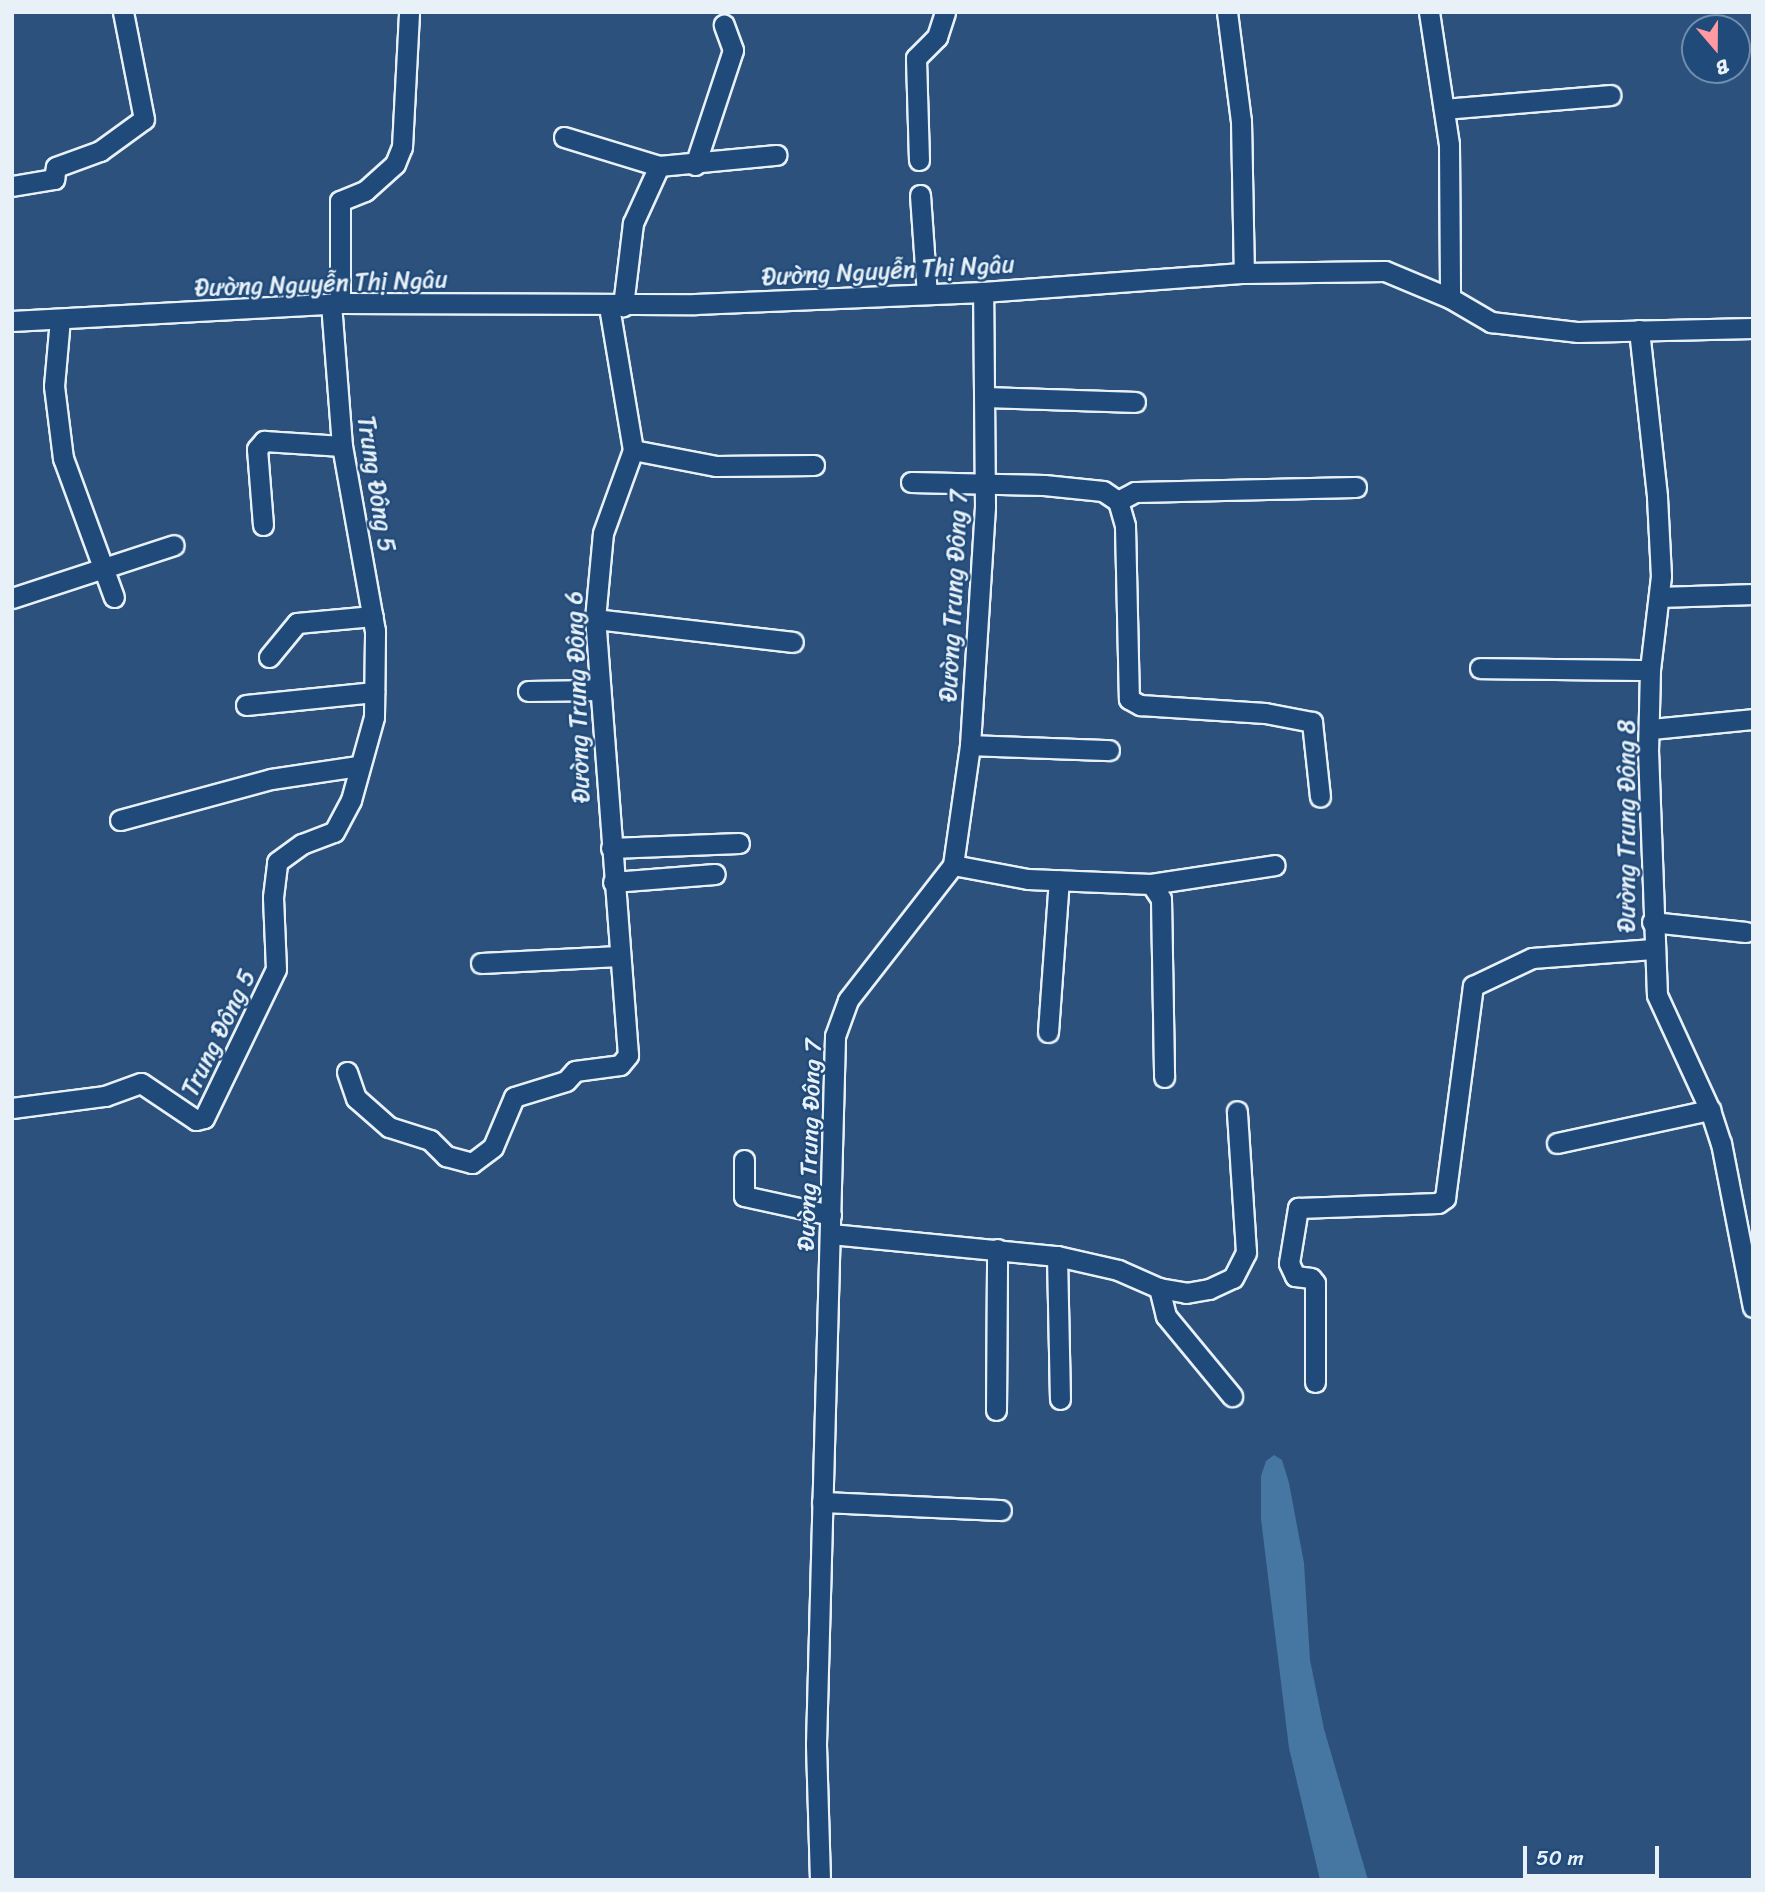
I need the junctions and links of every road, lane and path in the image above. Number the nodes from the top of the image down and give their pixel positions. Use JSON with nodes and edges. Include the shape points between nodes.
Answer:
{"nodes":[{"id":1,"x":123,"y":12,"type":"edge"},
{"id":2,"x":409,"y":12,"type":"edge"},
{"id":3,"x":945,"y":12,"type":"edge"},
{"id":4,"x":1227,"y":12,"type":"edge"},
{"id":5,"x":1429,"y":12,"type":"edge"},
{"id":6,"x":724,"y":25,"type":"dead end"},
{"id":7,"x":1610,"y":95,"type":"dead end"},
{"id":8,"x":1444,"y":109,"type":"junction"},
{"id":9,"x":564,"y":138,"type":"dead end"},
{"id":10,"x":776,"y":155,"type":"dead end"},
{"id":11,"x":919,"y":160,"type":"dead end"},
{"id":12,"x":695,"y":164,"type":"junction"},
{"id":13,"x":659,"y":166,"type":"junction"},
{"id":14,"x":12,"y":186,"type":"edge"},
{"id":15,"x":920,"y":195,"type":"dead end"},
{"id":16,"x":1244,"y":273,"type":"junction"},
{"id":17,"x":983,"y":292,"type":"junction"},
{"id":18,"x":927,"y":294,"type":"junction"},
{"id":19,"x":1450,"y":298,"type":"junction"},
{"id":20,"x":336,"y":304,"type":"junction"},
{"id":21,"x":616,"y":306,"type":"junction"},
{"id":22,"x":60,"y":319,"type":"junction"},
{"id":23,"x":12,"y":321,"type":"edge"},
{"id":24,"x":1753,"y":328,"type":"edge"},
{"id":25,"x":1639,"y":330,"type":"junction"},
{"id":26,"x":987,"y":397,"type":"junction"},
{"id":27,"x":1135,"y":402,"type":"dead end"},
{"id":28,"x":342,"y":446,"type":"junction"},
{"id":29,"x":633,"y":450,"type":"junction"},
{"id":30,"x":814,"y":465,"type":"dead end"},
{"id":31,"x":911,"y":482,"type":"dead end"},
{"id":32,"x":985,"y":485,"type":"junction"},
{"id":33,"x":1356,"y":487,"type":"dead end"},
{"id":34,"x":1118,"y":501,"type":"junction"},
{"id":35,"x":263,"y":524,"type":"dead end"},
{"id":36,"x":174,"y":545,"type":"dead end"},
{"id":37,"x":102,"y":566,"type":"junction"},
{"id":38,"x":1753,"y":594,"type":"edge"},
{"id":39,"x":114,"y":597,"type":"dead end"},
{"id":40,"x":1660,"y":597,"type":"junction"},
{"id":41,"x":12,"y":598,"type":"edge"},
{"id":42,"x":373,"y":616,"type":"junction"},
{"id":43,"x":595,"y":619,"type":"junction"},
{"id":44,"x":793,"y":642,"type":"dead end"},
{"id":45,"x":269,"y":657,"type":"dead end"},
{"id":46,"x":1480,"y":668,"type":"dead end"},
{"id":47,"x":1650,"y":670,"type":"junction"},
{"id":48,"x":600,"y":690,"type":"junction"},
{"id":49,"x":528,"y":691,"type":"dead end"},
{"id":50,"x":374,"y":692,"type":"junction"},
{"id":51,"x":246,"y":705,"type":"dead end"},
{"id":52,"x":1753,"y":719,"type":"edge"},
{"id":53,"x":1651,"y":729,"type":"junction"},
{"id":54,"x":970,"y":745,"type":"junction"},
{"id":55,"x":1109,"y":750,"type":"dead end"},
{"id":56,"x":358,"y":766,"type":"junction"},
{"id":57,"x":1320,"y":797,"type":"dead end"},
{"id":58,"x":120,"y":820,"type":"dead end"},
{"id":59,"x":739,"y":843,"type":"dead end"},
{"id":60,"x":611,"y":848,"type":"junction"},
{"id":61,"x":953,"y":865,"type":"junction"},
{"id":62,"x":1275,"y":865,"type":"dead end"},
{"id":63,"x":715,"y":874,"type":"dead end"},
{"id":64,"x":1059,"y":880,"type":"junction"},
{"id":65,"x":613,"y":882,"type":"junction"},
{"id":66,"x":1151,"y":884,"type":"junction"},
{"id":67,"x":1651,"y":922,"type":"junction"},
{"id":68,"x":1745,"y":932,"type":"dead end"},
{"id":69,"x":1653,"y":949,"type":"junction"},
{"id":70,"x":619,"y":956,"type":"junction"},
{"id":71,"x":481,"y":963,"type":"dead end"},
{"id":72,"x":1048,"y":1032,"type":"dead end"},
{"id":73,"x":347,"y":1072,"type":"dead end"},
{"id":74,"x":1164,"y":1077,"type":"dead end"},
{"id":75,"x":12,"y":1108,"type":"edge"},
{"id":76,"x":1710,"y":1110,"type":"junction"},
{"id":77,"x":1237,"y":1111,"type":"dead end"},
{"id":78,"x":1557,"y":1143,"type":"dead end"},
{"id":79,"x":744,"y":1160,"type":"dead end"},
{"id":80,"x":831,"y":1225,"type":"junction"},
{"id":81,"x":997,"y":1249,"type":"junction"},
{"id":82,"x":1057,"y":1255,"type":"junction"},
{"id":83,"x":1159,"y":1288,"type":"junction"},
{"id":84,"x":1753,"y":1307,"type":"edge"},
{"id":85,"x":1315,"y":1382,"type":"dead end"},
{"id":86,"x":1232,"y":1396,"type":"dead end"},
{"id":87,"x":1059,"y":1399,"type":"dead end"},
{"id":88,"x":996,"y":1410,"type":"dead end"},
{"id":89,"x":822,"y":1502,"type":"junction"},
{"id":90,"x":1001,"y":1510,"type":"dead end"},
{"id":91,"x":820,"y":1880,"type":"edge"}],
"edges":[{"from":1,"to":14,"type":"street","via":[[144,119],[100,151],[56,167],[54,179]]},
{"from":2,"to":20,"type":"street","name":"Trung Đông 5","via":[[402,147],[395,164],[365,191],[340,201]]},
{"from":3,"to":11,"type":"street","via":[[937,37],[916,58]]},
{"from":4,"to":16,"type":"street","via":[[1241,134]]},
{"from":5,"to":8,"type":"street"},
{"from":6,"to":12,"type":"street","via":[[733,50]]},
{"from":7,"to":8,"type":"street"},
{"from":8,"to":19,"type":"street","via":[[1449,145]]},
{"from":9,"to":13,"type":"street"},
{"from":10,"to":12,"type":"street"},
{"from":12,"to":13,"type":"street"},
{"from":13,"to":21,"type":"street","name":"Đường Trung Đông 6","via":[[633,223]]},
{"from":15,"to":18,"type":"street"},
{"from":16,"to":17,"type":"street","name":"Đường Nguyễn Thị Ngâu"},
{"from":16,"to":19,"type":"street","name":"Đường Nguyễn Thị Ngâu","via":[[1385,271]]},
{"from":17,"to":18,"type":"street","name":"Đường Nguyễn Thị Ngâu"},
{"from":17,"to":26,"type":"street","name":"Đường Trung Đông 7"},
{"from":18,"to":21,"type":"street","name":"Đường Nguyễn Thị Ngâu"},
{"from":19,"to":25,"type":"street","name":"Đường Nguyễn Thị Ngâu","via":[[1492,321],[1578,332]]},
{"from":20,"to":21,"type":"street","name":"Đường Nguyễn Thị Ngâu"},
{"from":20,"to":22,"type":"street","name":"Đường Nguyễn Thị Ngâu"},
{"from":20,"to":28,"type":"street","name":"Trung Đông 5"},
{"from":21,"to":29,"type":"street","name":"Đường Trung Đông 6"},
{"from":22,"to":23,"type":"street","name":"Đường Nguyễn Thị Ngâu"},
{"from":22,"to":37,"type":"street","via":[[54,386],[63,458]]},
{"from":24,"to":25,"type":"street","name":"Đường Nguyễn Thị Ngâu"},
{"from":25,"to":40,"type":"street","name":"Đường Trung Đông 8","via":[[1657,497]]},
{"from":26,"to":27,"type":"street"},
{"from":26,"to":32,"type":"street","name":"Đường Trung Đông 7"},
{"from":28,"to":35,"type":"street","via":[[264,441],[257,449]]},
{"from":28,"to":42,"type":"street","name":"Trung Đông 5"},
{"from":29,"to":30,"type":"street","via":[[716,466]]},
{"from":29,"to":43,"type":"street","name":"Đường Trung Đông 6","via":[[603,533]]},
{"from":31,"to":32,"type":"street"},
{"from":32,"to":34,"type":"street","via":[[1103,491]]},
{"from":32,"to":54,"type":"street","name":"Đường Trung Đông 7"},
{"from":33,"to":34,"type":"street","via":[[1135,492]]},
{"from":34,"to":57,"type":"street","via":[[1125,526],[1129,699],[1140,705],[1265,713],[1312,722]]},
{"from":36,"to":37,"type":"street"},
{"from":37,"to":39,"type":"street"},
{"from":37,"to":41,"type":"street"},
{"from":38,"to":40,"type":"street"},
{"from":40,"to":47,"type":"street","name":"Đường Trung Đông 8"},
{"from":42,"to":45,"type":"street","via":[[297,623]]},
{"from":42,"to":50,"type":"street","name":"Trung Đông 5"},
{"from":43,"to":44,"type":"street"},
{"from":43,"to":48,"type":"street","name":"Đường Trung Đông 6"},
{"from":46,"to":47,"type":"street"},
{"from":47,"to":53,"type":"street","name":"Đường Trung Đông 8"},
{"from":48,"to":49,"type":"street"},
{"from":48,"to":60,"type":"street","name":"Đường Trung Đông 6"},
{"from":50,"to":51,"type":"street"},
{"from":50,"to":56,"type":"street","name":"Trung Đông 5","via":[[374,717]]},
{"from":52,"to":53,"type":"street"},
{"from":53,"to":67,"type":"street","name":"Đường Trung Đông 8"},
{"from":54,"to":55,"type":"street"},
{"from":54,"to":61,"type":"street","name":"Đường Trung Đông 7"},
{"from":56,"to":58,"type":"street","via":[[271,779]]},
{"from":56,"to":75,"type":"street","name":"Trung Đông 5","via":[[351,800],[334,832],[302,844],[277,862],[273,897],[276,970],[204,1118],[196,1121],[141,1083],[105,1096]]},
{"from":59,"to":60,"type":"street"},
{"from":60,"to":65,"type":"street","name":"Đường Trung Đông 6"},
{"from":61,"to":64,"type":"street"},
{"from":61,"to":80,"type":"street","name":"Đường Trung Đông 7","via":[[848,1000],[839,1024],[835,1036]]},
{"from":62,"to":66,"type":"street"},
{"from":63,"to":65,"type":"street"},
{"from":64,"to":66,"type":"street"},
{"from":64,"to":72,"type":"street"},
{"from":65,"to":70,"type":"street","name":"Đường Trung Đông 6"},
{"from":66,"to":74,"type":"street","via":[[1161,899]]},
{"from":67,"to":68,"type":"street"},
{"from":67,"to":69,"type":"street","name":"Đường Trung Đông 8"},
{"from":69,"to":76,"type":"street","name":"Đường Trung Đông 8","via":[[1657,995]]},
{"from":69,"to":85,"type":"street","via":[[1532,958],[1473,986],[1445,1198],[1438,1203],[1298,1208],[1289,1263],[1295,1276],[1315,1283]]},
{"from":70,"to":71,"type":"street"},
{"from":70,"to":73,"type":"street","name":"Đường Trung Đông 6","via":[[628,1055],[620,1065],[575,1070],[566,1081],[514,1097],[493,1147],[472,1163],[446,1156],[430,1140],[389,1127],[356,1098]]},
{"from":76,"to":78,"type":"street"},
{"from":76,"to":84,"type":"street","name":"Đường Trung Đông 8"},
{"from":77,"to":83,"type":"street","via":[[1246,1252],[1233,1278],[1209,1289],[1186,1293]]},
{"from":79,"to":80,"type":"street","via":[[744,1196]]},
{"from":80,"to":81,"type":"street"},
{"from":80,"to":89,"type":"street","name":"Đường Trung Đông 7"},
{"from":81,"to":82,"type":"street"},
{"from":81,"to":88,"type":"street"},
{"from":82,"to":83,"type":"street","via":[[1118,1270]]},
{"from":82,"to":87,"type":"street"},
{"from":83,"to":86,"type":"street","via":[[1166,1316]]},
{"from":89,"to":90,"type":"street"},
{"from":89,"to":91,"type":"street","name":"Đường Trung Đông 7","via":[[816,1744]]}]}
